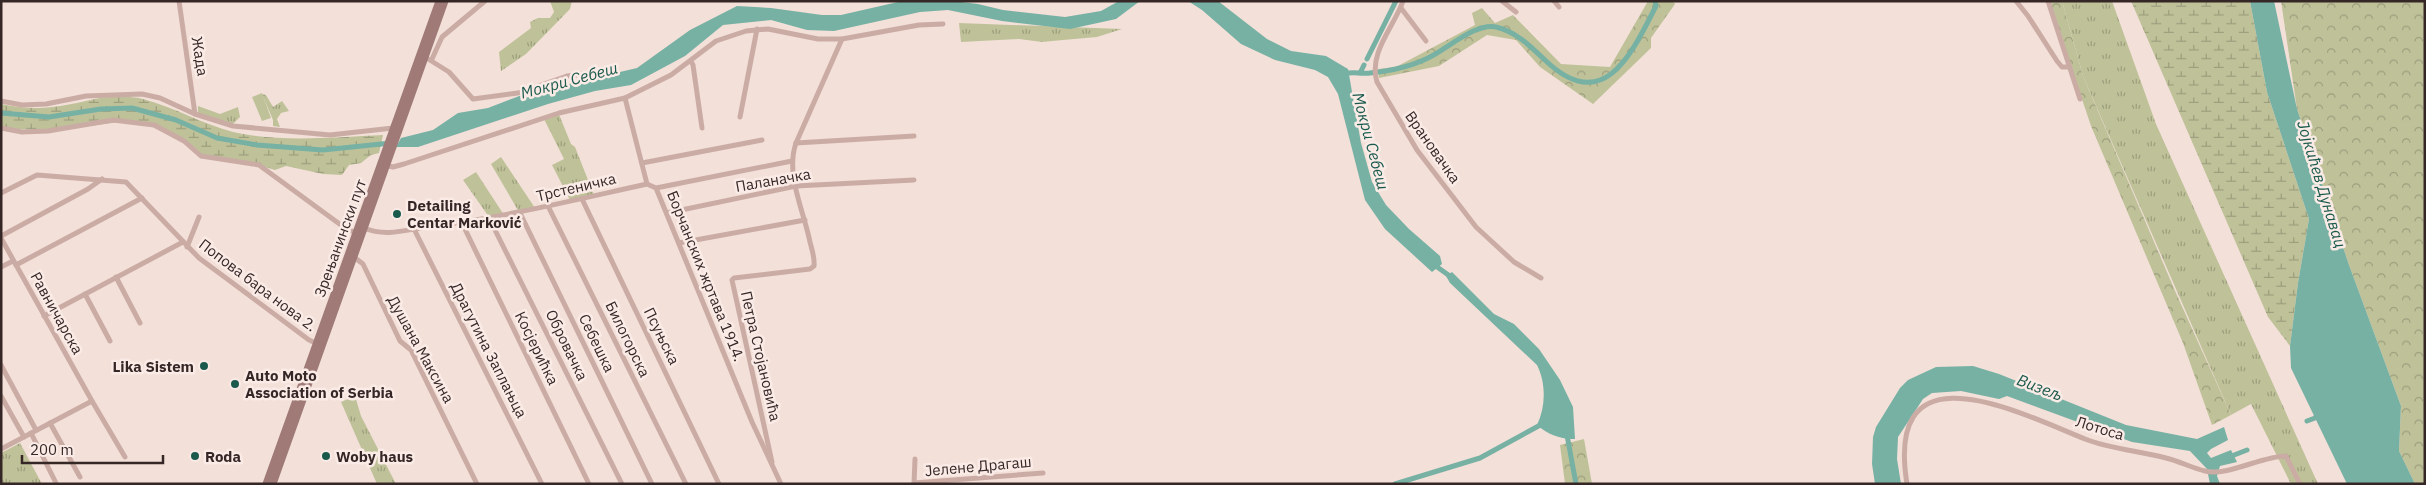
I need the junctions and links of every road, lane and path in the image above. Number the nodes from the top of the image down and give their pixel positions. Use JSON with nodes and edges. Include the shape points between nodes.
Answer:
{"nodes":[{"id":1,"x":179,"y":1,"type":"edge"},
{"id":2,"x":439,"y":1,"type":"edge"},
{"id":3,"x":445,"y":1,"type":"edge"},
{"id":4,"x":485,"y":1,"type":"edge"},
{"id":5,"x":1403,"y":1,"type":"edge"},
{"id":6,"x":1502,"y":1,"type":"edge"},
{"id":7,"x":1554,"y":1,"type":"edge"},
{"id":8,"x":2016,"y":1,"type":"edge"},
{"id":9,"x":2048,"y":1,"type":"edge"},
{"id":10,"x":1559,"y":7,"type":"dead end"},
{"id":11,"x":1401,"y":8,"type":"junction"},
{"id":12,"x":1516,"y":12,"type":"dead end"},
{"id":13,"x":944,"y":24,"type":"dead end"},
{"id":14,"x":757,"y":29,"type":"junction"},
{"id":15,"x":842,"y":39,"type":"junction"},
{"id":16,"x":1426,"y":41,"type":"dead end"},
{"id":17,"x":429,"y":58,"type":"junction"},
{"id":18,"x":691,"y":61,"type":"junction"},
{"id":19,"x":2068,"y":67,"type":"junction"},
{"id":20,"x":583,"y":74,"type":"dead end"},
{"id":21,"x":625,"y":98,"type":"junction"},
{"id":22,"x":2080,"y":99,"type":"dead end"},
{"id":23,"x":1,"y":101,"type":"edge"},
{"id":24,"x":195,"y":114,"type":"junction"},
{"id":25,"x":740,"y":117,"type":"dead end"},
{"id":26,"x":1,"y":128,"type":"edge"},
{"id":27,"x":394,"y":128,"type":"junction"},
{"id":28,"x":702,"y":128,"type":"dead end"},
{"id":29,"x":914,"y":136,"type":"dead end"},
{"id":30,"x":393,"y":138,"type":"junction"},
{"id":31,"x":762,"y":140,"type":"dead end"},
{"id":32,"x":796,"y":143,"type":"junction"},
{"id":33,"x":792,"y":161,"type":"junction"},
{"id":34,"x":383,"y":164,"type":"junction"},
{"id":35,"x":642,"y":164,"type":"junction"},
{"id":36,"x":102,"y":179,"type":"junction"},
{"id":37,"x":914,"y":180,"type":"dead end"},
{"id":38,"x":647,"y":184,"type":"junction"},
{"id":39,"x":796,"y":186,"type":"junction"},
{"id":40,"x":656,"y":188,"type":"junction"},
{"id":41,"x":1,"y":193,"type":"edge"},
{"id":42,"x":142,"y":198,"type":"junction"},
{"id":43,"x":582,"y":199,"type":"junction"},
{"id":44,"x":548,"y":206,"type":"junction"},
{"id":45,"x":520,"y":213,"type":"junction"},
{"id":46,"x":667,"y":213,"type":"junction"},
{"id":47,"x":199,"y":217,"type":"dead end"},
{"id":48,"x":489,"y":218,"type":"junction"},
{"id":49,"x":805,"y":220,"type":"junction"},
{"id":50,"x":462,"y":223,"type":"junction"},
{"id":51,"x":364,"y":228,"type":"junction"},
{"id":52,"x":414,"y":229,"type":"junction"},
{"id":53,"x":356,"y":233,"type":"junction"},
{"id":54,"x":1,"y":237,"type":"edge"},
{"id":55,"x":183,"y":242,"type":"junction"},
{"id":56,"x":679,"y":243,"type":"junction"},
{"id":57,"x":187,"y":246,"type":"junction"},
{"id":58,"x":354,"y":257,"type":"junction"},
{"id":59,"x":15,"y":263,"type":"junction"},
{"id":60,"x":1,"y":267,"type":"edge"},
{"id":61,"x":116,"y":277,"type":"junction"},
{"id":62,"x":1541,"y":278,"type":"dead end"},
{"id":63,"x":85,"y":294,"type":"junction"},
{"id":64,"x":44,"y":316,"type":"junction"},
{"id":65,"x":140,"y":323,"type":"dead end"},
{"id":66,"x":110,"y":341,"type":"dead end"},
{"id":67,"x":319,"y":344,"type":"junction"},
{"id":68,"x":1,"y":365,"type":"edge"},
{"id":69,"x":1,"y":396,"type":"edge"},
{"id":70,"x":92,"y":401,"type":"junction"},
{"id":71,"x":50,"y":423,"type":"junction"},
{"id":72,"x":34,"y":432,"type":"junction"},
{"id":73,"x":24,"y":437,"type":"junction"},
{"id":74,"x":2,"y":446,"type":"edge"},
{"id":75,"x":125,"y":456,"type":"dead end"},
{"id":76,"x":914,"y":460,"type":"dead end"},
{"id":77,"x":772,"y":462,"type":"junction"},
{"id":78,"x":1043,"y":473,"type":"dead end"},
{"id":79,"x":80,"y":477,"type":"dead end"},
{"id":80,"x":56,"y":483,"type":"edge"},
{"id":81,"x":266,"y":484,"type":"edge"},
{"id":82,"x":273,"y":484,"type":"edge"},
{"id":83,"x":477,"y":484,"type":"edge"},
{"id":84,"x":542,"y":484,"type":"edge"},
{"id":85,"x":589,"y":484,"type":"edge"},
{"id":86,"x":622,"y":484,"type":"edge"},
{"id":87,"x":652,"y":484,"type":"edge"},
{"id":88,"x":686,"y":484,"type":"edge"},
{"id":89,"x":719,"y":484,"type":"edge"},
{"id":90,"x":781,"y":484,"type":"edge"},
{"id":91,"x":914,"y":484,"type":"edge"},
{"id":92,"x":1907,"y":484,"type":"edge"},
{"id":93,"x":2300,"y":484,"type":"edge"}],
"edges":[{"from":1,"to":24,"type":"street","name":"Жада"},
{"from":2,"to":27,"type":"main road","name":"Зрењанински пут"},
{"from":3,"to":17,"type":"main road","name":"Зрењанински пут"},
{"from":4,"to":17,"type":"street","via":[[442,37]]},
{"from":5,"to":11,"type":"street","name":"Врановачка"},
{"from":6,"to":12,"type":"street"},
{"from":7,"to":10,"type":"street"},
{"from":8,"to":19,"type":"street","via":[[2057,61],[2062,67]]},
{"from":9,"to":19,"type":"street"},
{"from":11,"to":16,"type":"street"},
{"from":11,"to":62,"type":"street","name":"Врановачка","via":[[1378,52],[1375,75],[1417,150],[1476,227],[1514,262]]},
{"from":13,"to":15,"type":"street","via":[[919,25]]},
{"from":14,"to":15,"type":"street","via":[[818,39]]},
{"from":14,"to":18,"type":"street","via":[[716,41]]},
{"from":14,"to":25,"type":"street"},
{"from":15,"to":32,"type":"street","name":"Петра Стојановића"},
{"from":17,"to":20,"type":"street","via":[[456,78],[473,99],[518,93],[567,76]]},
{"from":17,"to":30,"type":"main road","name":"Зрењанински пут"},
{"from":18,"to":21,"type":"street"},
{"from":18,"to":28,"type":"street"},
{"from":19,"to":22,"type":"street"},
{"from":21,"to":34,"type":"street","via":[[559,113],[404,164],[393,167]]},
{"from":21,"to":35,"type":"street"},
{"from":23,"to":24,"type":"street","via":[[22,105],[46,104],[86,96],[142,94],[160,98]]},
{"from":24,"to":27,"type":"street","via":[[225,125],[283,132],[330,135]]},
{"from":26,"to":53,"type":"street","via":[[22,132],[52,131],[113,120],[154,125],[184,141],[201,156],[259,166]]},
{"from":27,"to":30,"type":"main road","name":"Зрењанински пут"},
{"from":29,"to":32,"type":"street"},
{"from":30,"to":34,"type":"main road","name":"Зрењанински пут"},
{"from":31,"to":35,"type":"street"},
{"from":32,"to":33,"type":"street","name":"Петра Стојановића"},
{"from":33,"to":39,"type":"street","name":"Петра Стојановића"},
{"from":33,"to":40,"type":"street"},
{"from":34,"to":51,"type":"main road","name":"Зрењанински пут"},
{"from":34,"to":53,"type":"main road","name":"Зрењанински пут"},
{"from":35,"to":38,"type":"street"},
{"from":36,"to":41,"type":"street","name":"Попова бара нова 2.","via":[[38,175]]},
{"from":36,"to":42,"type":"street","name":"Попова бара нова 2.","via":[[126,182]]},
{"from":36,"to":54,"type":"street"},
{"from":37,"to":39,"type":"street","name":"Паланачка"},
{"from":38,"to":40,"type":"street"},
{"from":38,"to":43,"type":"street","name":"Трстеничка"},
{"from":39,"to":46,"type":"street","name":"Паланачка"},
{"from":39,"to":49,"type":"street","name":"Петра Стојановића"},
{"from":40,"to":46,"type":"street","name":"Борчанских жртава 1914."},
{"from":42,"to":55,"type":"street","name":"Попова бара нова 2."},
{"from":42,"to":59,"type":"street"},
{"from":43,"to":44,"type":"street","name":"Трстеничка"},
{"from":43,"to":89,"type":"street","name":"Псуњска"},
{"from":44,"to":45,"type":"street","name":"Трстеничка"},
{"from":44,"to":88,"type":"street","name":"Билогорска"},
{"from":45,"to":48,"type":"street","name":"Трстеничка"},
{"from":45,"to":87,"type":"street","name":"Себешка"},
{"from":46,"to":56,"type":"street","name":"Борчанских жртава 1914."},
{"from":47,"to":57,"type":"street"},
{"from":48,"to":50,"type":"street","name":"Трстеничка"},
{"from":48,"to":86,"type":"street","name":"Обровачка"},
{"from":49,"to":56,"type":"street"},
{"from":49,"to":77,"type":"street","name":"Петра Стојановића","via":[[815,264],[812,269],[732,280]]},
{"from":50,"to":52,"type":"street","name":"Трстеничка"},
{"from":50,"to":85,"type":"street","name":"Косјерићка"},
{"from":51,"to":52,"type":"street","name":"Трстеничка","via":[[378,233]]},
{"from":51,"to":58,"type":"main road","name":"Зрењанински пут"},
{"from":52,"to":84,"type":"street","name":"Драгутина Заплањца"},
{"from":53,"to":67,"type":"main road","name":"Зрењанински пут"},
{"from":54,"to":59,"type":"street","name":"Равничарска"},
{"from":55,"to":57,"type":"street","name":"Попова бара нова 2."},
{"from":55,"to":61,"type":"street"},
{"from":56,"to":77,"type":"street","name":"Борчанских жртава 1914.","via":[[752,422]]},
{"from":57,"to":67,"type":"street","name":"Попова бара нова 2.","via":[[309,340]]},
{"from":58,"to":67,"type":"main road","name":"Зрењанински пут"},
{"from":58,"to":83,"type":"street","name":"Душана Максина","via":[[363,264],[400,341],[411,350]]},
{"from":59,"to":60,"type":"street"},
{"from":59,"to":64,"type":"street","name":"Равничарска"},
{"from":61,"to":63,"type":"street"},
{"from":61,"to":65,"type":"street"},
{"from":63,"to":64,"type":"street"},
{"from":63,"to":66,"type":"street"},
{"from":64,"to":70,"type":"street","name":"Равничарска"},
{"from":67,"to":81,"type":"main road","name":"Зрењанински пут"},
{"from":67,"to":82,"type":"main road","name":"Зрењанински пут"},
{"from":68,"to":72,"type":"street"},
{"from":69,"to":73,"type":"street"},
{"from":70,"to":71,"type":"street"},
{"from":70,"to":75,"type":"street","name":"Равничарска"},
{"from":71,"to":72,"type":"street"},
{"from":71,"to":79,"type":"street"},
{"from":72,"to":73,"type":"street"},
{"from":72,"to":80,"type":"street"},
{"from":73,"to":74,"type":"street"},
{"from":76,"to":91,"type":"street"},
{"from":77,"to":90,"type":"street","name":"Борчанских жртава 1914."},
{"from":78,"to":91,"type":"street","name":"Јелене Драгаш"},
{"from":92,"to":93,"type":"street","name":"Лотоса","via":[[1905,440],[1913,419],[1925,404],[1949,397],[1968,397],[2086,439],[2167,458],[2207,472],[2286,456]]}]}
